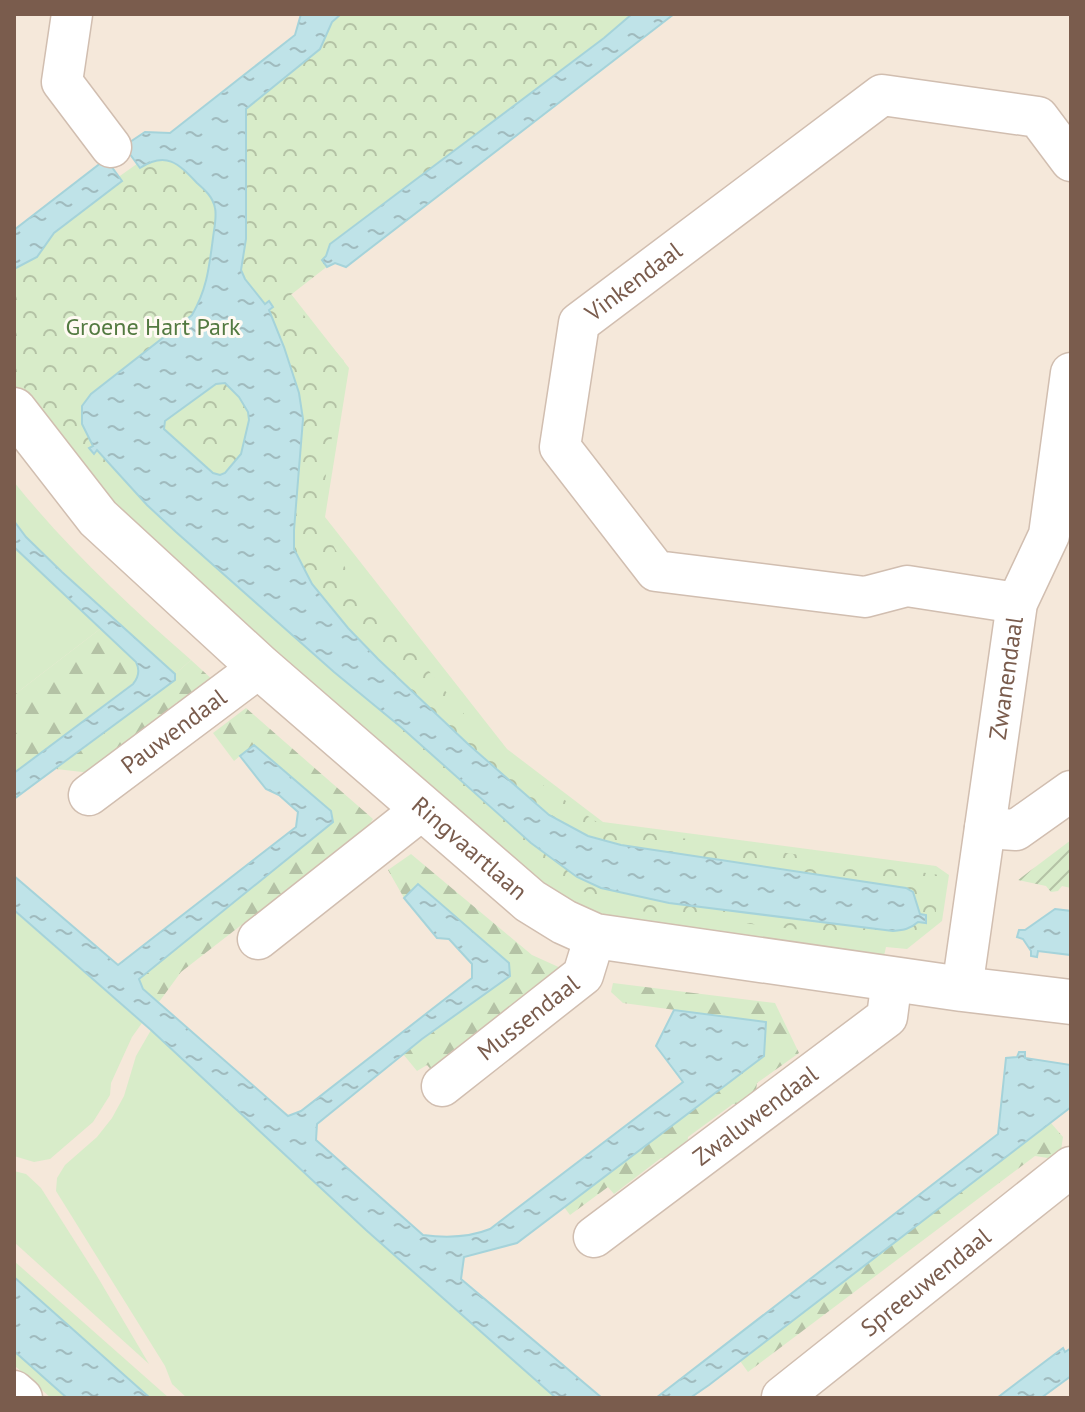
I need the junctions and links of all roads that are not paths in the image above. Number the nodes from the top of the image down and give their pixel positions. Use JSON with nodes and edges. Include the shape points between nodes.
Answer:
{"nodes":[{"id":1,"x":72,"y":14,"type":"edge"},
{"id":2,"x":111,"y":147,"type":"dead end"},
{"id":3,"x":1071,"y":161,"type":"edge"},
{"id":4,"x":1071,"y":373,"type":"edge"},
{"id":5,"x":14,"y":410,"type":"edge"},
{"id":6,"x":1017,"y":603,"type":"junction"},
{"id":7,"x":260,"y":667,"type":"junction"},
{"id":8,"x":1071,"y":791,"type":"edge"},
{"id":9,"x":89,"y":795,"type":"dead end"},
{"id":10,"x":424,"y":808,"type":"junction"},
{"id":11,"x":985,"y":828,"type":"junction"},
{"id":12,"x":595,"y":936,"type":"junction"},
{"id":13,"x":258,"y":939,"type":"dead end"},
{"id":14,"x":892,"y":979,"type":"junction"},
{"id":15,"x":962,"y":989,"type":"junction"},
{"id":16,"x":1071,"y":1002,"type":"edge"},
{"id":17,"x":442,"y":1086,"type":"dead end"},
{"id":18,"x":1071,"y":1167,"type":"edge"},
{"id":19,"x":594,"y":1237,"type":"dead end"},
{"id":20,"x":14,"y":1391,"type":"edge"},
{"id":21,"x":782,"y":1397,"type":"edge"},
{"id":22,"x":22,"y":1398,"type":"edge"}],
"edges":[{"from":1,"to":2,"type":"street","via":[[62,82]]},
{"from":3,"to":6,"type":"street","name":"Vinkendaal","via":[[1038,117],[882,95],[579,323],[560,447],[656,571],[865,597],[907,586]]},
{"from":4,"to":6,"type":"street","name":"Zwanendaal","via":[[1049,535]]},
{"from":5,"to":7,"type":"street","name":"Ringvaartlaan","via":[[98,518]]},
{"from":6,"to":11,"type":"street","name":"Zwanendaal"},
{"from":7,"to":9,"type":"street","name":"Pauwendaal"},
{"from":7,"to":10,"type":"street","name":"Ringvaartlaan"},
{"from":8,"to":11,"type":"street","via":[[1016,830]]},
{"from":10,"to":12,"type":"street","name":"Ringvaartlaan","via":[[530,901]]},
{"from":10,"to":13,"type":"street"},
{"from":11,"to":15,"type":"street","name":"Zwanendaal"},
{"from":12,"to":14,"type":"street","name":"Ringvaartlaan"},
{"from":12,"to":17,"type":"street","name":"Mussendaal","via":[[583,975]]},
{"from":14,"to":15,"type":"street","name":"Ringvaartlaan"},
{"from":14,"to":19,"type":"street","name":"Zwaluwendaal","via":[[887,1017]]},
{"from":15,"to":16,"type":"street","name":"Ringvaartlaan"},
{"from":18,"to":21,"type":"street","name":"Spreeuwendaal"},
{"from":20,"to":22,"type":"street"}]}
